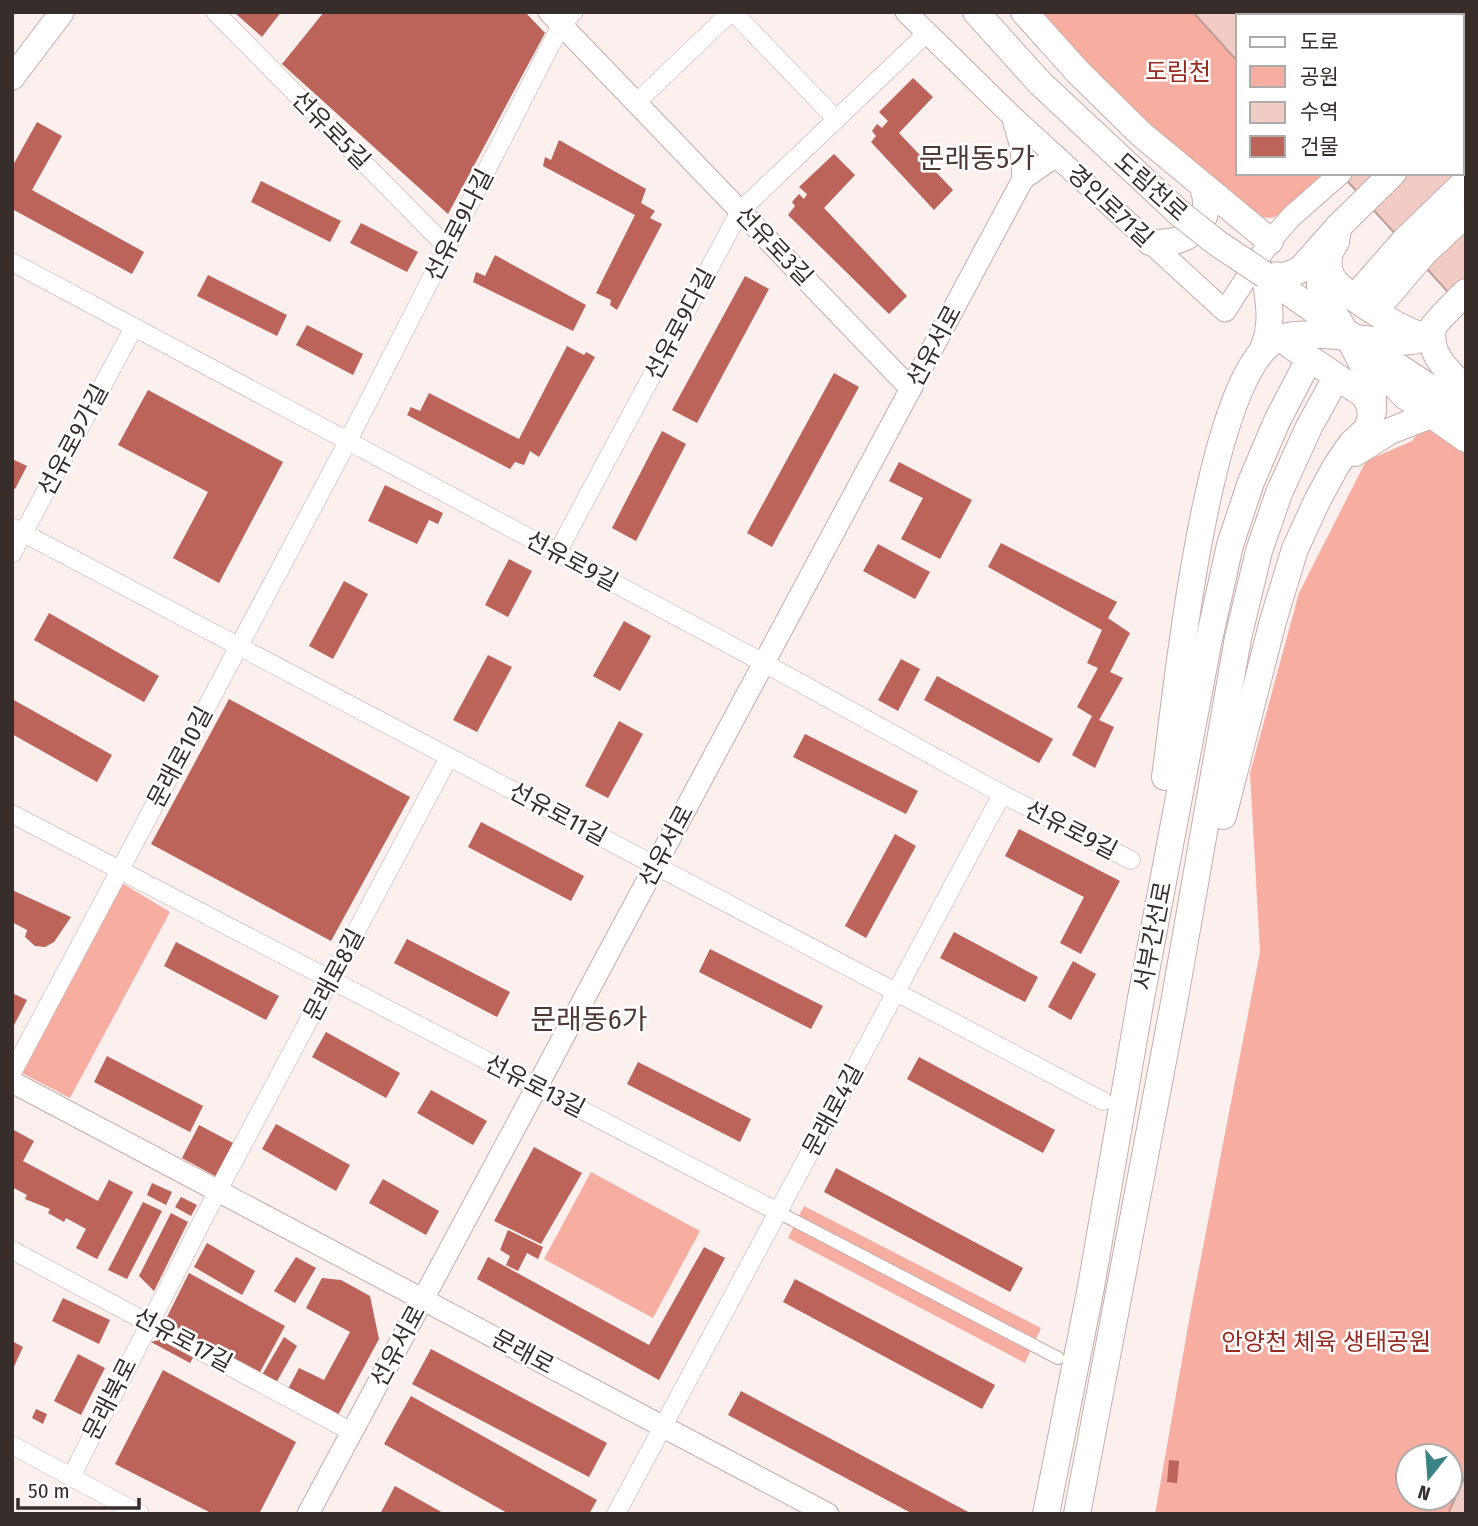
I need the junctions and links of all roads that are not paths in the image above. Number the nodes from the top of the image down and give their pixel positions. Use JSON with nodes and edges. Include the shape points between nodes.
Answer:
{"nodes":[{"id":1,"x":62,"y":12,"type":"edge"},
{"id":2,"x":215,"y":12,"type":"edge"},
{"id":3,"x":732,"y":12,"type":"edge"},
{"id":4,"x":906,"y":12,"type":"edge"},
{"id":5,"x":976,"y":12,"type":"edge"},
{"id":6,"x":1024,"y":12,"type":"edge"},
{"id":7,"x":562,"y":16,"type":"edge"},
{"id":8,"x":926,"y":33,"type":"junction"},
{"id":9,"x":12,"y":78,"type":"edge"},
{"id":10,"x":636,"y":103,"type":"junction"},
{"id":11,"x":1013,"y":116,"type":"junction"},
{"id":12,"x":836,"y":119,"type":"junction"},
{"id":13,"x":1056,"y":156,"type":"junction"},
{"id":14,"x":1339,"y":175,"type":"edge"},
{"id":15,"x":1392,"y":175,"type":"edge"},
{"id":16,"x":1023,"y":178,"type":"junction"},
{"id":17,"x":1466,"y":181,"type":"edge"},
{"id":18,"x":1203,"y":187,"type":"junction"},
{"id":19,"x":740,"y":211,"type":"junction"},
{"id":20,"x":1466,"y":214,"type":"edge"},
{"id":21,"x":1338,"y":227,"type":"junction"},
{"id":22,"x":1270,"y":241,"type":"junction"},
{"id":23,"x":1150,"y":242,"type":"junction"},
{"id":24,"x":447,"y":247,"type":"junction"},
{"id":25,"x":1329,"y":253,"type":"junction"},
{"id":26,"x":12,"y":262,"type":"edge"},
{"id":27,"x":1265,"y":275,"type":"junction"},
{"id":28,"x":1466,"y":292,"type":"edge"},
{"id":29,"x":134,"y":327,"type":"junction"},
{"id":30,"x":1430,"y":331,"type":"junction"},
{"id":31,"x":1348,"y":336,"type":"junction"},
{"id":32,"x":1267,"y":347,"type":"junction"},
{"id":33,"x":1304,"y":371,"type":"dead end"},
{"id":34,"x":1331,"y":387,"type":"dead end"},
{"id":35,"x":911,"y":389,"type":"junction"},
{"id":36,"x":1453,"y":399,"type":"edge"},
{"id":37,"x":1371,"y":419,"type":"junction"},
{"id":38,"x":1466,"y":439,"type":"edge"},
{"id":39,"x":348,"y":441,"type":"junction"},
{"id":40,"x":1336,"y":466,"type":"junction"},
{"id":41,"x":18,"y":530,"type":"edge"},
{"id":42,"x":557,"y":553,"type":"junction"},
{"id":43,"x":12,"y":554,"type":"edge"},
{"id":44,"x":239,"y":646,"type":"junction"},
{"id":45,"x":764,"y":663,"type":"junction"},
{"id":46,"x":449,"y":757,"type":"junction"},
{"id":47,"x":1002,"y":794,"type":"junction"},
{"id":48,"x":12,"y":814,"type":"edge"},
{"id":49,"x":1130,"y":860,"type":"dead end"},
{"id":50,"x":656,"y":866,"type":"junction"},
{"id":51,"x":120,"y":870,"type":"junction"},
{"id":52,"x":332,"y":980,"type":"junction"},
{"id":53,"x":896,"y":992,"type":"junction"},
{"id":54,"x":1141,"y":998,"type":"junction"},
{"id":55,"x":1174,"y":1003,"type":"junction"},
{"id":56,"x":12,"y":1073,"type":"edge"},
{"id":57,"x":12,"y":1082,"type":"edge"},
{"id":58,"x":537,"y":1087,"type":"junction"},
{"id":59,"x":1103,"y":1101,"type":"dead end"},
{"id":60,"x":218,"y":1191,"type":"junction"},
{"id":61,"x":778,"y":1212,"type":"junction"},
{"id":62,"x":12,"y":1250,"type":"edge"},
{"id":63,"x":424,"y":1299,"type":"junction"},
{"id":64,"x":150,"y":1322,"type":"junction"},
{"id":65,"x":1058,"y":1357,"type":"dead end"},
{"id":66,"x":663,"y":1425,"type":"junction"},
{"id":67,"x":352,"y":1432,"type":"junction"},
{"id":68,"x":12,"y":1445,"type":"edge"},
{"id":69,"x":71,"y":1477,"type":"junction"},
{"id":70,"x":140,"y":1514,"type":"edge"},
{"id":71,"x":309,"y":1514,"type":"edge"},
{"id":72,"x":616,"y":1514,"type":"edge"},
{"id":73,"x":828,"y":1514,"type":"edge"},
{"id":74,"x":1046,"y":1514,"type":"edge"},
{"id":75,"x":1077,"y":1514,"type":"edge"}],
"edges":[{"from":1,"to":9,"type":"main road"},
{"from":2,"to":24,"type":"street","name":"선유로5길"},
{"from":3,"to":10,"type":"street"},
{"from":3,"to":12,"type":"street"},
{"from":4,"to":8,"type":"street","name":"경인로71길"},
{"from":5,"to":27,"type":"main road","name":"도림천로","bridge":true,"via":[[1040,83],[1178,212]]},
{"from":6,"to":18,"type":"main road","via":[[1078,72]]},
{"from":7,"to":10,"type":"street","name":"선유로3길"},
{"from":7,"to":24,"type":"street","name":"선유로9나길"},
{"from":8,"to":11,"type":"street","name":"경인로71길"},
{"from":8,"to":12,"type":"street","name":"선유로9다길"},
{"from":10,"to":19,"type":"street","name":"선유로3길"},
{"from":11,"to":13,"type":"street","name":"경인로71길"},
{"from":11,"to":16,"type":"street"},
{"from":12,"to":19,"type":"street","name":"선유로9다길"},
{"from":13,"to":16,"type":"street","name":"선유서로"},
{"from":13,"to":23,"type":"street","name":"경인로71길"},
{"from":14,"to":22,"type":"street"},
{"from":15,"to":21,"type":"main road"},
{"from":16,"to":35,"type":"street","name":"선유서로"},
{"from":17,"to":20,"type":"main road","via":[[1405,240],[1373,294]]},
{"from":18,"to":22,"type":"main road"},
{"from":18,"to":23,"type":"main road","via":[[1207,208],[1193,232],[1179,242]]},
{"from":19,"to":35,"type":"street","name":"선유로3길"},
{"from":19,"to":42,"type":"street","name":"선유로9다길"},
{"from":21,"to":25,"type":"main road"},
{"from":21,"to":27,"type":"main road","via":[[1300,270],[1285,276]]},
{"from":22,"to":23,"type":"street","name":"경인로71길","via":[[1225,311]]},
{"from":24,"to":39,"type":"street","name":"선유로9나길"},
{"from":25,"to":30,"type":"main road","via":[[1328,266],[1337,285],[1406,331]]},
{"from":25,"to":31,"type":"main road","via":[[1320,268],[1320,285]]},
{"from":26,"to":29,"type":"street","name":"선유로9길"},
{"from":27,"to":31,"type":"main road","name":"도림천로"},
{"from":27,"to":32,"type":"main road","via":[[1271,324]]},
{"from":28,"to":30,"type":"main road"},
{"from":29,"to":39,"type":"street","name":"선유로9길"},
{"from":29,"to":41,"type":"street","name":"선유로9가길"},
{"from":30,"to":31,"type":"main road","via":[[1402,342]]},
{"from":30,"to":36,"type":"main road"},
{"from":31,"to":32,"type":"main road","via":[[1296,335]]},
{"from":31,"to":36,"type":"main road","name":"도림천로"},
{"from":31,"to":37,"type":"main road","via":[[1371,383]]},
{"from":32,"to":37,"type":"main road","via":[[1292,347],[1359,390],[1370,404]]},
{"from":32,"to":54,"type":"main road","via":[[1233,408],[1196,550]]},
{"from":33,"to":54,"type":"main road","name":"서부간선로","via":[[1251,482],[1230,545]]},
{"from":34,"to":55,"type":"main road","name":"서부간선로","via":[[1279,492],[1259,551],[1238,638]]},
{"from":35,"to":45,"type":"street","name":"선유서로"},
{"from":36,"to":38,"type":"main road","name":"도림천로"},
{"from":36,"to":40,"type":"main road","via":[[1390,431]]},
{"from":37,"to":40,"type":"main road"},
{"from":39,"to":42,"type":"street","name":"선유로9길"},
{"from":39,"to":44,"type":"street","name":"문래로10길"},
{"from":40,"to":55,"type":"main road","via":[[1285,578]]},
{"from":41,"to":43,"type":"street","name":"선유로9가길"},
{"from":41,"to":44,"type":"street","name":"선유로11길"},
{"from":42,"to":45,"type":"street","name":"선유로9길"},
{"from":44,"to":46,"type":"street","name":"선유로11길"},
{"from":44,"to":51,"type":"street","name":"문래로10길"},
{"from":45,"to":47,"type":"street","name":"선유로9길"},
{"from":45,"to":50,"type":"street","name":"선유서로"},
{"from":46,"to":50,"type":"street","name":"선유로11길"},
{"from":46,"to":52,"type":"street","name":"문래로8길"},
{"from":47,"to":49,"type":"street","name":"선유로9길"},
{"from":47,"to":53,"type":"street","name":"문래로4길"},
{"from":48,"to":51,"type":"street","name":"선유로13길"},
{"from":50,"to":53,"type":"street","name":"선유로11길"},
{"from":50,"to":58,"type":"street","name":"선유서로"},
{"from":51,"to":52,"type":"street","name":"선유로13길"},
{"from":51,"to":56,"type":"street","name":"문래로10길"},
{"from":52,"to":58,"type":"street","name":"선유로13길"},
{"from":52,"to":60,"type":"street","name":"문래로8길"},
{"from":53,"to":59,"type":"street","name":"선유로11길"},
{"from":53,"to":61,"type":"street","name":"문래로4길"},
{"from":54,"to":74,"type":"main road","name":"서부간선로"},
{"from":55,"to":75,"type":"main road","name":"서부간선로"},
{"from":57,"to":60,"type":"street","name":"문래로"},
{"from":58,"to":61,"type":"street","name":"선유로13길"},
{"from":58,"to":63,"type":"street","name":"선유서로"},
{"from":60,"to":63,"type":"street","name":"문래로"},
{"from":60,"to":64,"type":"street"},
{"from":61,"to":65,"type":"street","name":"선유로13길"},
{"from":61,"to":66,"type":"street","name":"문래로4길"},
{"from":62,"to":64,"type":"street","name":"선유로17길"},
{"from":63,"to":66,"type":"street","name":"문래로"},
{"from":63,"to":67,"type":"street","name":"선유서로"},
{"from":64,"to":67,"type":"street","name":"선유로17길"},
{"from":64,"to":69,"type":"street","name":"문래북로"},
{"from":66,"to":72,"type":"street","name":"문래로4길"},
{"from":66,"to":73,"type":"street","name":"문래로"},
{"from":67,"to":71,"type":"street","name":"선유서로"},
{"from":68,"to":69,"type":"street"},
{"from":69,"to":70,"type":"street"}]}
